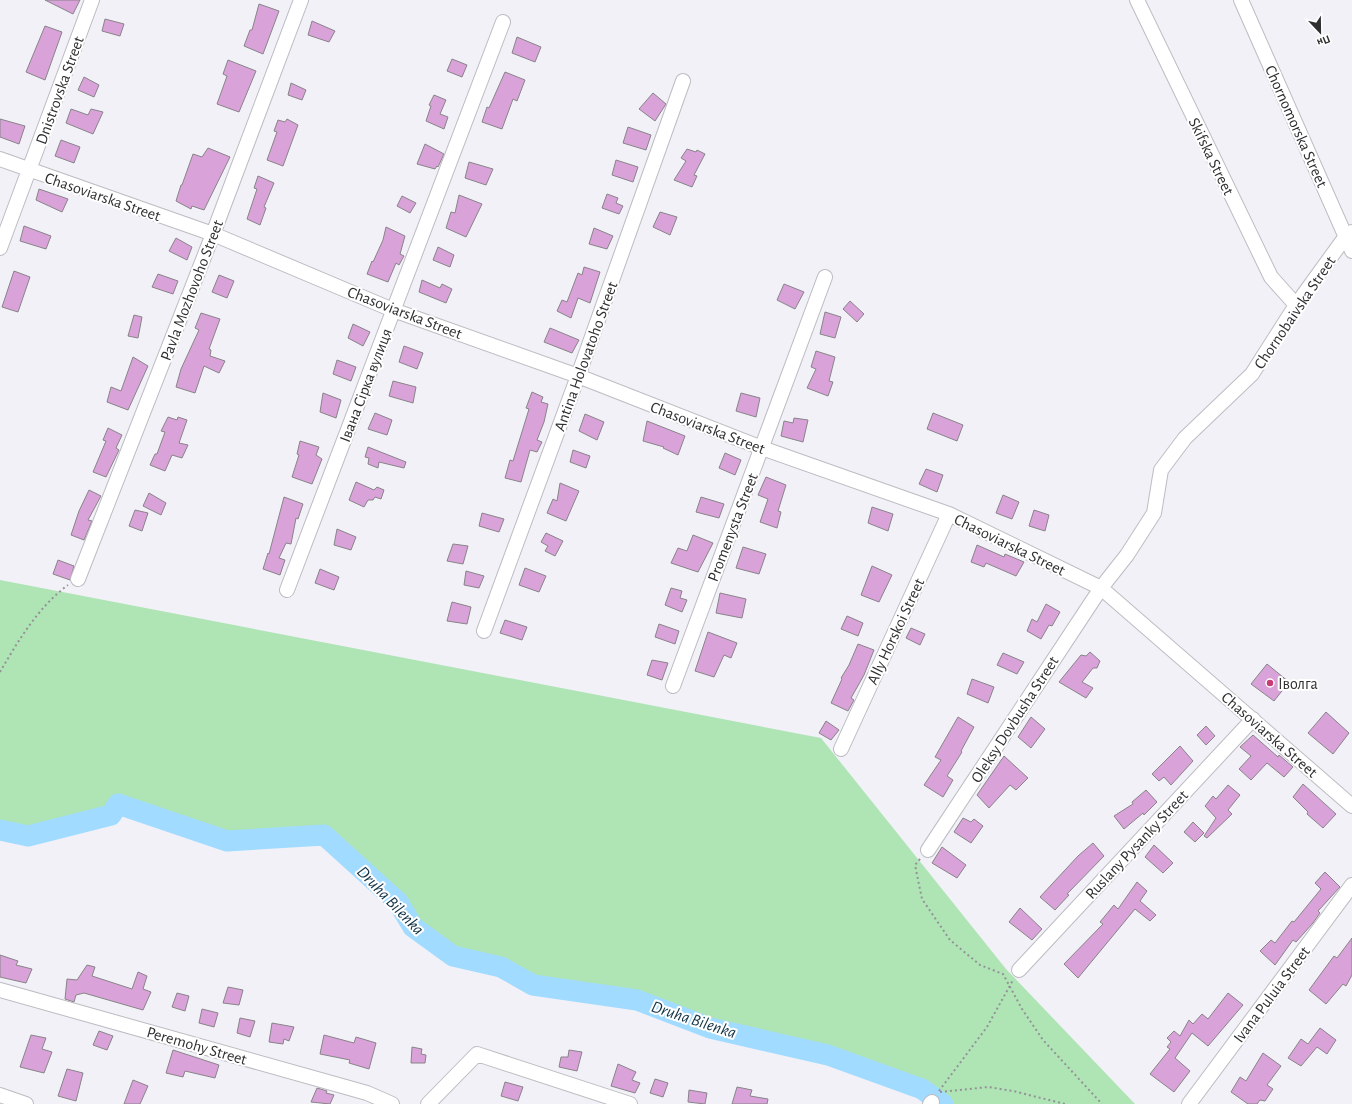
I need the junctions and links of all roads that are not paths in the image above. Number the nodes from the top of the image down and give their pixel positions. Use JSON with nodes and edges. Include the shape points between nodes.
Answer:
{"nodes":[{"id":1,"x":92,"y":0,"type":"edge"},
{"id":2,"x":301,"y":0,"type":"edge"},
{"id":3,"x":1137,"y":0,"type":"edge"},
{"id":4,"x":1241,"y":0,"type":"edge"},
{"id":5,"x":503,"y":22,"type":"dead end"},
{"id":6,"x":683,"y":81,"type":"dead end"},
{"id":7,"x":0,"y":159,"type":"edge"},
{"id":8,"x":29,"y":170,"type":"junction"},
{"id":9,"x":213,"y":234,"type":"junction"},
{"id":10,"x":1349,"y":234,"type":"edge"},
{"id":11,"x":0,"y":248,"type":"edge"},
{"id":12,"x":1352,"y":251,"type":"edge"},
{"id":13,"x":825,"y":277,"type":"dead end"},
{"id":14,"x":1296,"y":305,"type":"junction"},
{"id":15,"x":393,"y":310,"type":"junction"},
{"id":16,"x":578,"y":376,"type":"junction"},
{"id":17,"x":762,"y":448,"type":"junction"},
{"id":18,"x":949,"y":514,"type":"junction"},
{"id":19,"x":78,"y":580,"type":"road end"},
{"id":20,"x":1101,"y":588,"type":"junction"},
{"id":21,"x":287,"y":590,"type":"dead end"},
{"id":22,"x":484,"y":631,"type":"dead end"},
{"id":23,"x":673,"y":686,"type":"dead end"},
{"id":24,"x":1253,"y":719,"type":"junction"},
{"id":25,"x":841,"y":749,"type":"dead end"},
{"id":26,"x":1352,"y":806,"type":"edge"},
{"id":27,"x":928,"y":850,"type":"road end"},
{"id":28,"x":1352,"y":885,"type":"edge"},
{"id":29,"x":1019,"y":970,"type":"road end"},
{"id":30,"x":0,"y":990,"type":"edge"},
{"id":31,"x":0,"y":1095,"type":"edge"},
{"id":32,"x":26,"y":1104,"type":"edge"},
{"id":33,"x":392,"y":1104,"type":"edge"},
{"id":34,"x":428,"y":1104,"type":"edge"},
{"id":35,"x":630,"y":1104,"type":"edge"},
{"id":36,"x":1189,"y":1104,"type":"edge"}],
"edges":[{"from":1,"to":8,"type":"street","name":"Dnistrovska Street"},
{"from":2,"to":9,"type":"street","name":"Pavla Mozhovoho Street"},
{"from":3,"to":14,"type":"street","name":"Skifska Street","via":[[1271,277]]},
{"from":4,"to":10,"type":"street","name":"Chornomorska Street"},
{"from":5,"to":15,"type":"street","name":"Івана Сірка вулиця"},
{"from":6,"to":16,"type":"street","name":"Antina Holovatoho Street"},
{"from":7,"to":8,"type":"street","name":"Chasoviarska Street"},
{"from":8,"to":9,"type":"street","name":"Chasoviarska Street"},
{"from":8,"to":11,"type":"street","name":"Dnistrovska Street"},
{"from":9,"to":15,"type":"street","name":"Chasoviarska Street"},
{"from":9,"to":19,"type":"street","name":"Pavla Mozhovoho Street"},
{"from":10,"to":12,"type":"street","name":"Chornomorska Street"},
{"from":10,"to":14,"type":"street","name":"Chornobaivska Street"},
{"from":13,"to":17,"type":"street","name":"Promenysta Street"},
{"from":14,"to":20,"type":"street","name":"Chornobaivska Street","via":[[1252,374],[1185,438],[1161,470],[1154,513],[1128,555]]},
{"from":15,"to":16,"type":"street","name":"Chasoviarska Street"},
{"from":15,"to":21,"type":"street","name":"Івана Сірка вулиця"},
{"from":16,"to":17,"type":"street","name":"Chasoviarska Street"},
{"from":16,"to":22,"type":"street","name":"Antina Holovatoho Street"},
{"from":17,"to":18,"type":"street","name":"Chasoviarska Street"},
{"from":17,"to":23,"type":"street","name":"Promenysta Street"},
{"from":18,"to":20,"type":"street","name":"Chasoviarska Street"},
{"from":18,"to":25,"type":"street","name":"Ally Horskoi Street"},
{"from":20,"to":24,"type":"street","name":"Chasoviarska Street"},
{"from":20,"to":27,"type":"street","name":"Oleksy Dovbusha Street"},
{"from":24,"to":26,"type":"street","name":"Chasoviarska Street"},
{"from":24,"to":29,"type":"street","name":"Ruslany Pysanky Street"},
{"from":28,"to":36,"type":"street","name":"Ivana Puluia Street"},
{"from":30,"to":33,"type":"street","name":"Peremohy Street","via":[[367,1093]]},
{"from":31,"to":32,"type":"street"},
{"from":34,"to":35,"type":"street","via":[[477,1054]]}]}
